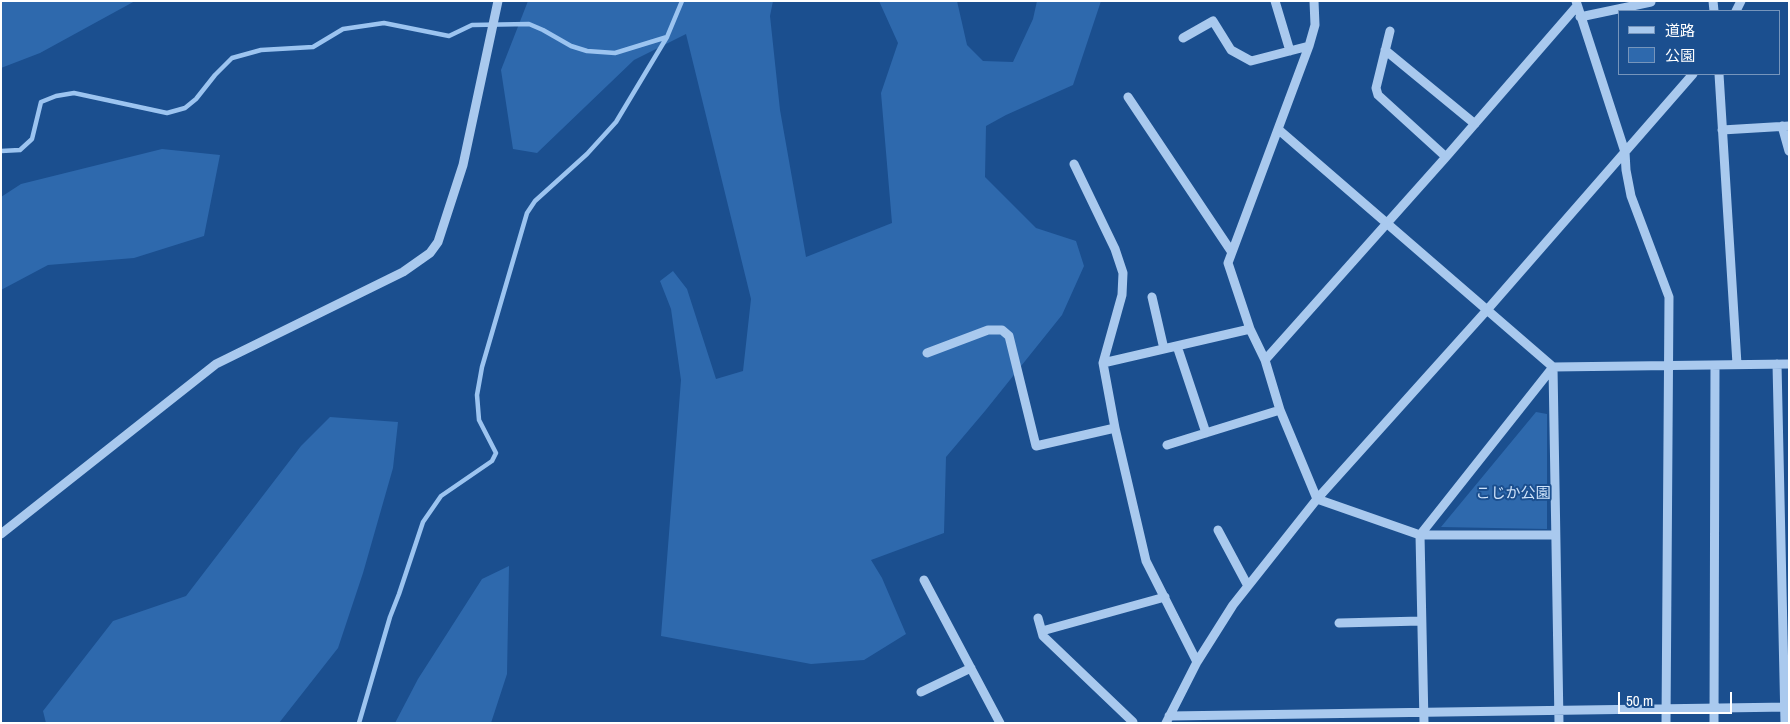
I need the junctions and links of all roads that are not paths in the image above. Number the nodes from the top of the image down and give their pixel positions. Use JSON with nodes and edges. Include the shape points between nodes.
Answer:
{"nodes":[{"id":1,"x":498,"y":1,"type":"edge"},
{"id":2,"x":1275,"y":1,"type":"edge"},
{"id":3,"x":1314,"y":1,"type":"edge"},
{"id":4,"x":1651,"y":2,"type":"edge"},
{"id":5,"x":1576,"y":4,"type":"edge"},
{"id":6,"x":1580,"y":17,"type":"junction"},
{"id":7,"x":1390,"y":31,"type":"dead end"},
{"id":8,"x":1183,"y":38,"type":"dead end"},
{"id":9,"x":1309,"y":46,"type":"junction"},
{"id":10,"x":1386,"y":50,"type":"junction"},
{"id":11,"x":1290,"y":51,"type":"junction"},
{"id":12,"x":1692,"y":75,"type":"edge"},
{"id":13,"x":1718,"y":75,"type":"edge"},
{"id":14,"x":1128,"y":97,"type":"dead end"},
{"id":15,"x":1475,"y":124,"type":"junction"},
{"id":16,"x":1786,"y":126,"type":"edge"},
{"id":17,"x":1279,"y":130,"type":"junction"},
{"id":18,"x":1722,"y":130,"type":"junction"},
{"id":19,"x":1789,"y":151,"type":"edge"},
{"id":20,"x":1625,"y":152,"type":"junction"},
{"id":21,"x":1446,"y":157,"type":"junction"},
{"id":22,"x":1074,"y":164,"type":"dead end"},
{"id":23,"x":1386,"y":224,"type":"junction"},
{"id":24,"x":1231,"y":251,"type":"junction"},
{"id":25,"x":1152,"y":297,"type":"dead end"},
{"id":26,"x":1487,"y":310,"type":"junction"},
{"id":27,"x":1250,"y":329,"type":"junction"},
{"id":28,"x":1177,"y":346,"type":"junction"},
{"id":29,"x":1164,"y":349,"type":"junction"},
{"id":30,"x":928,"y":353,"type":"dead end"},
{"id":31,"x":1264,"y":360,"type":"junction"},
{"id":32,"x":1103,"y":364,"type":"junction"},
{"id":33,"x":1737,"y":364,"type":"junction"},
{"id":34,"x":1777,"y":364,"type":"junction"},
{"id":35,"x":1789,"y":364,"type":"edge"},
{"id":36,"x":1668,"y":365,"type":"junction"},
{"id":37,"x":1715,"y":365,"type":"junction"},
{"id":38,"x":1552,"y":367,"type":"junction"},
{"id":39,"x":1280,"y":410,"type":"junction"},
{"id":40,"x":1115,"y":428,"type":"junction"},
{"id":41,"x":1206,"y":433,"type":"junction"},
{"id":42,"x":1167,"y":445,"type":"dead end"},
{"id":43,"x":1318,"y":499,"type":"junction"},
{"id":44,"x":1218,"y":530,"type":"dead end"},
{"id":45,"x":1,"y":534,"type":"edge"},
{"id":46,"x":1420,"y":535,"type":"junction"},
{"id":47,"x":1555,"y":535,"type":"junction"},
{"id":48,"x":924,"y":580,"type":"dead end"},
{"id":49,"x":1248,"y":586,"type":"junction"},
{"id":50,"x":1165,"y":597,"type":"junction"},
{"id":51,"x":1038,"y":618,"type":"dead end"},
{"id":52,"x":1421,"y":621,"type":"junction"},
{"id":53,"x":1339,"y":622,"type":"dead end"},
{"id":54,"x":1042,"y":631,"type":"junction"},
{"id":55,"x":1197,"y":662,"type":"junction"},
{"id":56,"x":971,"y":668,"type":"junction"},
{"id":57,"x":921,"y":692,"type":"dead end"},
{"id":58,"x":1787,"y":707,"type":"edge"},
{"id":59,"x":1666,"y":708,"type":"junction"},
{"id":60,"x":1714,"y":708,"type":"junction"},
{"id":61,"x":1559,"y":710,"type":"junction"},
{"id":62,"x":1424,"y":712,"type":"junction"},
{"id":63,"x":1168,"y":719,"type":"edge"},
{"id":64,"x":1243,"y":719,"type":"edge"},
{"id":65,"x":1000,"y":723,"type":"edge"},
{"id":66,"x":1134,"y":723,"type":"edge"},
{"id":67,"x":1424,"y":723,"type":"edge"},
{"id":68,"x":1559,"y":723,"type":"edge"},
{"id":69,"x":1666,"y":723,"type":"edge"},
{"id":70,"x":1714,"y":723,"type":"edge"},
{"id":71,"x":1784,"y":723,"type":"edge"}],
"edges":[{"from":1,"to":45,"type":"street","via":[[463,165],[438,242],[430,253],[403,272],[216,364]]},
{"from":2,"to":11,"type":"street"},
{"from":3,"to":9,"type":"street","via":[[1315,26]]},
{"from":4,"to":6,"type":"street"},
{"from":5,"to":6,"type":"street"},
{"from":5,"to":15,"type":"street"},
{"from":6,"to":20,"type":"street"},
{"from":7,"to":10,"type":"street"},
{"from":8,"to":11,"type":"street","via":[[1213,21],[1231,50],[1252,61]]},
{"from":9,"to":11,"type":"street"},
{"from":9,"to":17,"type":"street"},
{"from":10,"to":15,"type":"street"},
{"from":10,"to":21,"type":"street","via":[[1376,88],[1378,95]]},
{"from":12,"to":20,"type":"street"},
{"from":13,"to":18,"type":"street"},
{"from":14,"to":24,"type":"street"},
{"from":15,"to":21,"type":"street"},
{"from":16,"to":18,"type":"street"},
{"from":16,"to":19,"type":"street"},
{"from":17,"to":23,"type":"street"},
{"from":17,"to":24,"type":"street"},
{"from":18,"to":33,"type":"street"},
{"from":20,"to":26,"type":"street"},
{"from":20,"to":36,"type":"street","via":[[1631,196],[1670,297]]},
{"from":21,"to":23,"type":"street"},
{"from":22,"to":32,"type":"street","via":[[1115,249],[1123,273],[1122,295]]},
{"from":23,"to":26,"type":"street"},
{"from":23,"to":31,"type":"street"},
{"from":24,"to":27,"type":"street","via":[[1228,263]]},
{"from":25,"to":29,"type":"street"},
{"from":26,"to":38,"type":"street"},
{"from":26,"to":43,"type":"street"},
{"from":27,"to":28,"type":"street"},
{"from":27,"to":31,"type":"street"},
{"from":28,"to":29,"type":"street"},
{"from":28,"to":41,"type":"street"},
{"from":29,"to":32,"type":"street"},
{"from":30,"to":40,"type":"street","via":[[988,330],[1002,330],[1008,336],[1036,446]]},
{"from":31,"to":39,"type":"street"},
{"from":32,"to":40,"type":"street"},
{"from":33,"to":34,"type":"street"},
{"from":33,"to":37,"type":"street"},
{"from":34,"to":35,"type":"street"},
{"from":34,"to":58,"type":"street"},
{"from":36,"to":37,"type":"street"},
{"from":36,"to":38,"type":"street"},
{"from":36,"to":59,"type":"street"},
{"from":37,"to":60,"type":"street"},
{"from":38,"to":46,"type":"street"},
{"from":38,"to":47,"type":"street"},
{"from":39,"to":41,"type":"street"},
{"from":39,"to":43,"type":"street"},
{"from":40,"to":50,"type":"street","via":[[1146,561]]},
{"from":41,"to":42,"type":"street"},
{"from":43,"to":46,"type":"street"},
{"from":43,"to":49,"type":"street"},
{"from":44,"to":49,"type":"street"},
{"from":46,"to":47,"type":"street"},
{"from":46,"to":52,"type":"street"},
{"from":47,"to":61,"type":"street"},
{"from":48,"to":56,"type":"street"},
{"from":49,"to":55,"type":"street"},
{"from":50,"to":54,"type":"street"},
{"from":50,"to":55,"type":"street"},
{"from":51,"to":54,"type":"street"},
{"from":52,"to":53,"type":"street"},
{"from":52,"to":62,"type":"street"},
{"from":54,"to":66,"type":"street","via":[[1043,636]]},
{"from":55,"to":63,"type":"street"},
{"from":56,"to":57,"type":"street"},
{"from":56,"to":65,"type":"street"},
{"from":58,"to":60,"type":"street"},
{"from":58,"to":71,"type":"street"},
{"from":59,"to":60,"type":"street"},
{"from":59,"to":61,"type":"street"},
{"from":59,"to":69,"type":"street"},
{"from":60,"to":70,"type":"street"},
{"from":61,"to":62,"type":"street"},
{"from":61,"to":68,"type":"street"},
{"from":62,"to":64,"type":"street"},
{"from":62,"to":67,"type":"street"},
{"from":63,"to":64,"type":"street"}]}
